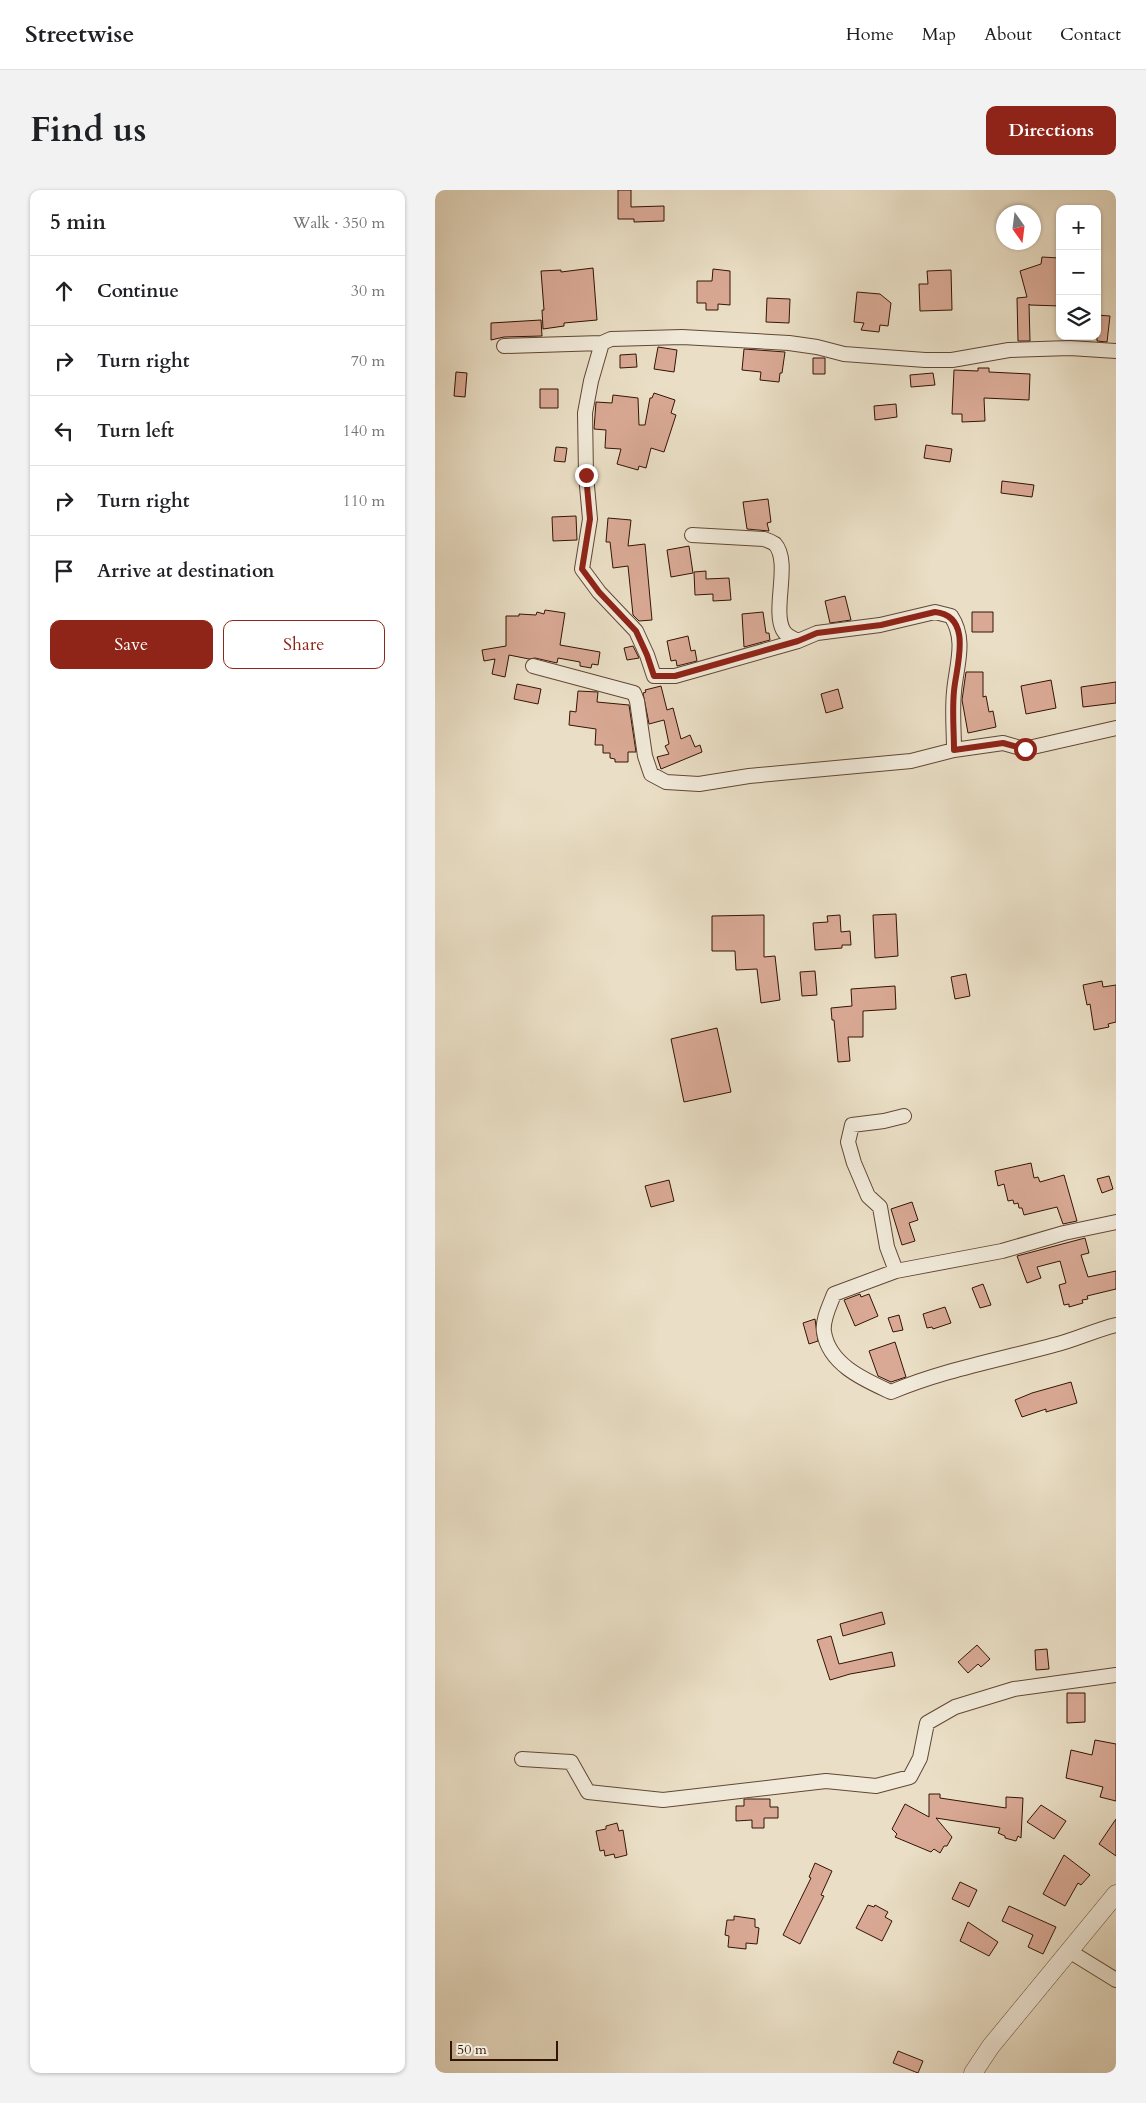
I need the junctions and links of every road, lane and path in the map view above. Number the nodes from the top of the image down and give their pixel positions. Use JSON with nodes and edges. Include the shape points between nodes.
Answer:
{"nodes":[{"id":1,"x":601,"y":343,"type":"junction"},
{"id":2,"x":504,"y":346,"type":"dead end"},
{"id":3,"x":1116,"y":351,"type":"edge"},
{"id":4,"x":692,"y":535,"type":"dead end"},
{"id":5,"x":798,"y":641,"type":"junction"},
{"id":6,"x":533,"y":666,"type":"dead end"},
{"id":7,"x":1116,"y":728,"type":"edge"},
{"id":8,"x":954,"y":750,"type":"junction"},
{"id":9,"x":904,"y":1116,"type":"dead end"},
{"id":10,"x":1116,"y":1222,"type":"edge"},
{"id":11,"x":896,"y":1271,"type":"junction"},
{"id":12,"x":1116,"y":1325,"type":"edge"},
{"id":13,"x":1116,"y":1675,"type":"edge"},
{"id":14,"x":523,"y":1759,"type":"dead end"},
{"id":15,"x":1116,"y":1894,"type":"edge"},
{"id":16,"x":1069,"y":1951,"type":"junction"},
{"id":17,"x":1116,"y":1980,"type":"edge"},
{"id":18,"x":973,"y":2073,"type":"edge"}],
"edges":[{"from":1,"to":2,"type":"street"},
{"from":1,"to":3,"type":"street","via":[[611,339],[733,339],[789,343],[844,354],[925,360],[952,360],[1009,350],[1070,348]]},
{"from":1,"to":5,"type":"street","via":[[585,413],[590,519],[582,569],[636,631],[654,676],[675,676]]},
{"from":4,"to":5,"type":"street","via":[[764,539],[775,544],[782,557],[782,629]]},
{"from":5,"to":8,"type":"street","via":[[817,633],[881,625],[935,612],[951,616],[957,625],[961,645],[954,693]]},
{"from":6,"to":8,"type":"street","via":[[634,693],[651,774],[666,782],[699,784],[749,776],[911,761]]},
{"from":7,"to":8,"type":"street","via":[[1025,749],[1003,743]]},
{"from":9,"to":11,"type":"street","via":[[852,1125],[848,1142],[868,1196],[880,1208],[887,1247]]},
{"from":10,"to":11,"type":"street","via":[[1064,1232],[1002,1251]]},
{"from":11,"to":12,"type":"street","via":[[834,1294],[824,1331],[833,1355],[860,1378],[891,1392],[922,1379],[1075,1340]]},
{"from":13,"to":14,"type":"street","via":[[1014,1688],[955,1707],[927,1723],[920,1758],[910,1777],[876,1786],[826,1781],[663,1800],[589,1792],[571,1762]]},
{"from":15,"to":16,"type":"street"},
{"from":16,"to":17,"type":"street"},
{"from":16,"to":18,"type":"street","via":[[991,2046]]}]}
